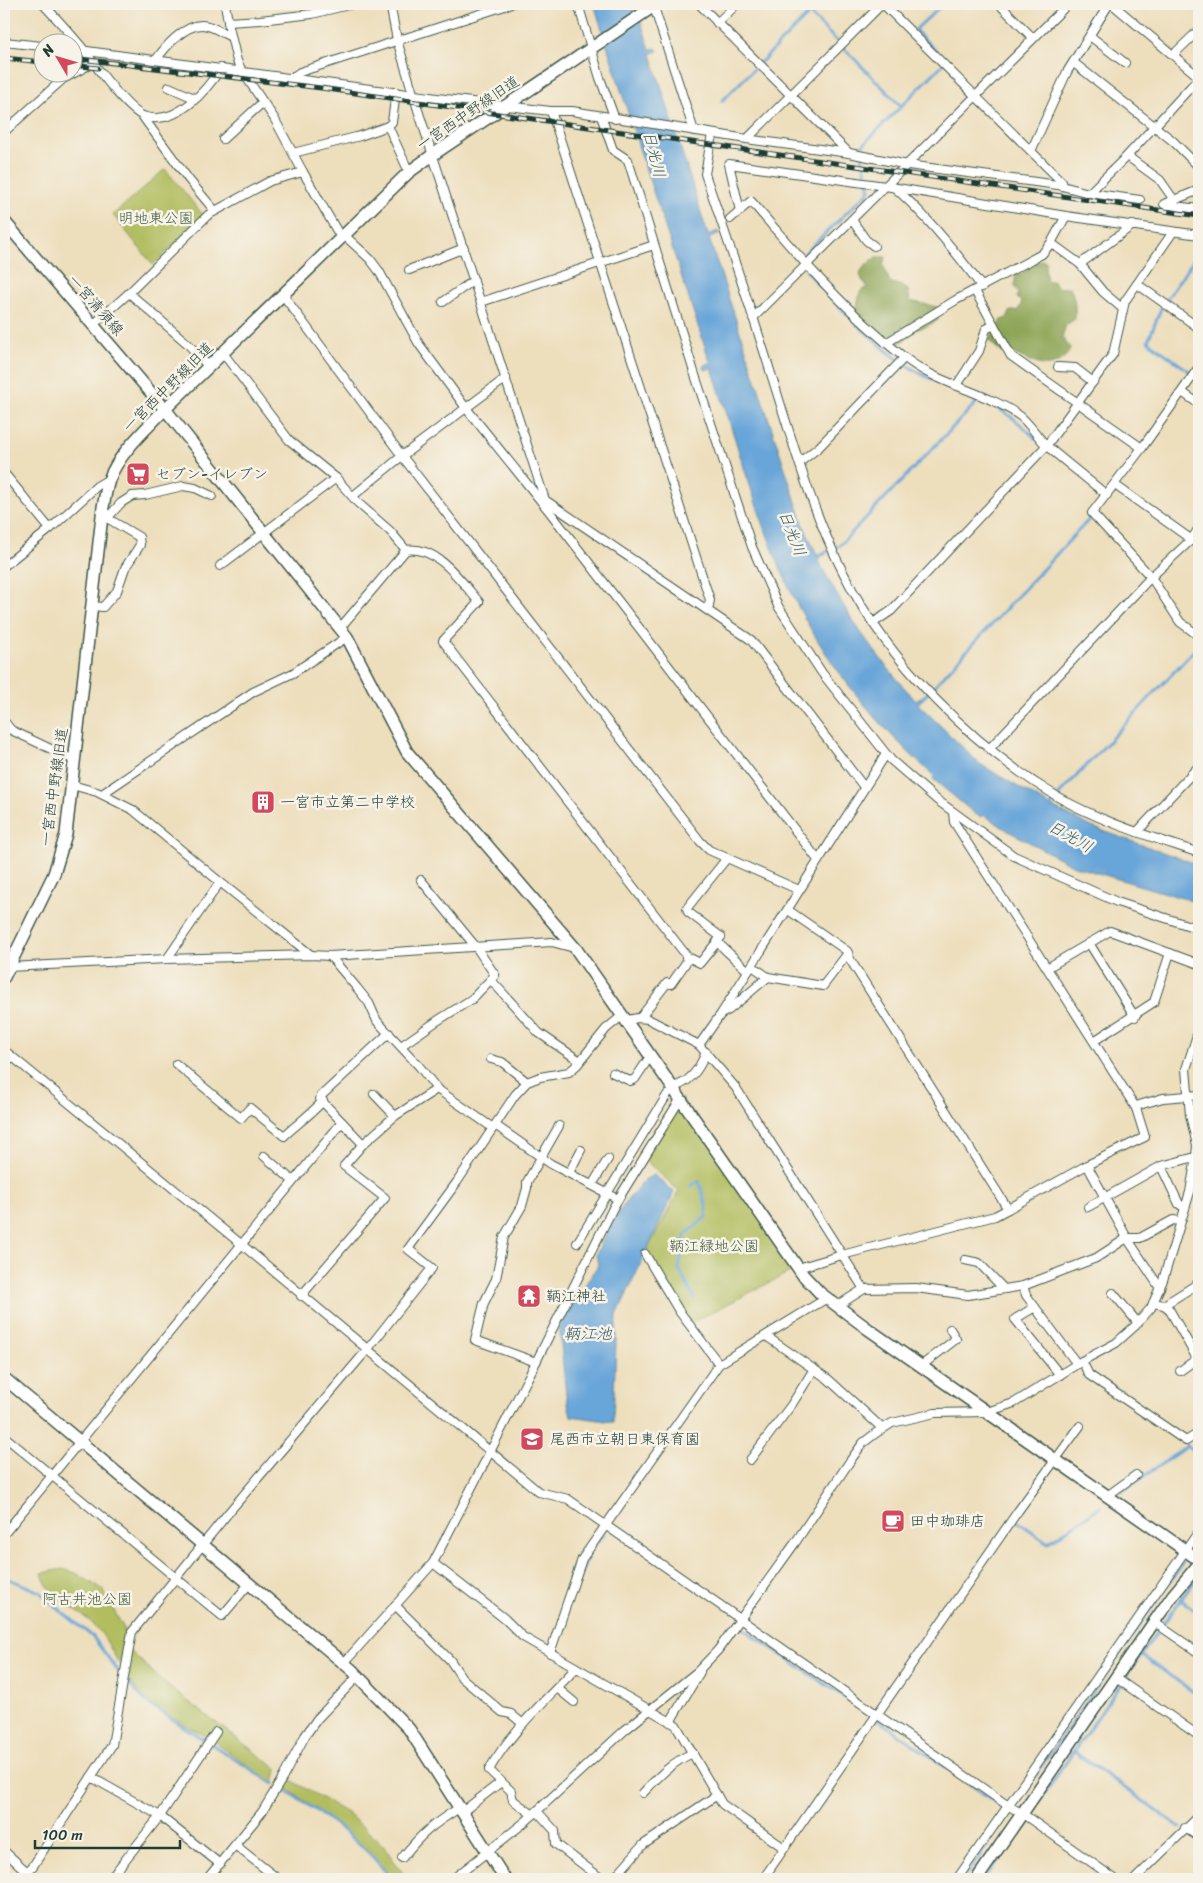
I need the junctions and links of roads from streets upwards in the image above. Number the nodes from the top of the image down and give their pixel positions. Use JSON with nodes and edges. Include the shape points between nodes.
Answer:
{"nodes":[{"id":1,"x":44,"y":4,"type":"edge"},
{"id":2,"x":225,"y":4,"type":"edge"},
{"id":3,"x":352,"y":4,"type":"edge"},
{"id":4,"x":390,"y":4,"type":"edge"},
{"id":5,"x":511,"y":4,"type":"edge"},
{"id":6,"x":578,"y":4,"type":"edge"},
{"id":7,"x":654,"y":4,"type":"edge"},
{"id":8,"x":699,"y":4,"type":"edge"},
{"id":9,"x":737,"y":4,"type":"edge"},
{"id":10,"x":883,"y":4,"type":"edge"},
{"id":11,"x":999,"y":4,"type":"edge"},
{"id":12,"x":1068,"y":4,"type":"edge"},
{"id":13,"x":1111,"y":4,"type":"edge"},
{"id":14,"x":228,"y":22,"type":"junction"},
{"id":15,"x":717,"y":22,"type":"junction"},
{"id":16,"x":1199,"y":30,"type":"edge"},
{"id":17,"x":1090,"y":36,"type":"junction"},
{"id":18,"x":231,"y":37,"type":"junction"},
{"id":19,"x":1033,"y":38,"type":"junction"},
{"id":20,"x":397,"y":40,"type":"junction"},
{"id":21,"x":4,"y":42,"type":"edge"},
{"id":22,"x":32,"y":45,"type":"edge"},
{"id":23,"x":591,"y":48,"type":"junction"},
{"id":24,"x":83,"y":50,"type":"junction"},
{"id":25,"x":1174,"y":54,"type":"junction"},
{"id":26,"x":156,"y":60,"type":"junction"},
{"id":27,"x":93,"y":63,"type":"junction"},
{"id":28,"x":1074,"y":63,"type":"junction"},
{"id":29,"x":1126,"y":63,"type":"dead end"},
{"id":30,"x":221,"y":68,"type":"junction"},
{"id":31,"x":242,"y":71,"type":"junction"},
{"id":32,"x":293,"y":77,"type":"junction"},
{"id":33,"x":1199,"y":77,"type":"edge"},
{"id":34,"x":169,"y":87,"type":"dead end"},
{"id":35,"x":396,"y":92,"type":"junction"},
{"id":36,"x":414,"y":94,"type":"junction"},
{"id":37,"x":791,"y":95,"type":"junction"},
{"id":38,"x":976,"y":96,"type":"junction"},
{"id":39,"x":194,"y":98,"type":"junction"},
{"id":40,"x":263,"y":102,"type":"junction"},
{"id":41,"x":507,"y":105,"type":"junction"},
{"id":42,"x":551,"y":111,"type":"junction"},
{"id":43,"x":601,"y":116,"type":"junction"},
{"id":44,"x":143,"y":117,"type":"junction"},
{"id":45,"x":615,"y":118,"type":"junction"},
{"id":46,"x":388,"y":126,"type":"junction"},
{"id":47,"x":1153,"y":126,"type":"junction"},
{"id":48,"x":694,"y":131,"type":"junction"},
{"id":49,"x":4,"y":132,"type":"edge"},
{"id":50,"x":712,"y":134,"type":"junction"},
{"id":51,"x":223,"y":139,"type":"dead end"},
{"id":52,"x":748,"y":139,"type":"junction"},
{"id":53,"x":1031,"y":151,"type":"junction"},
{"id":54,"x":293,"y":153,"type":"junction"},
{"id":55,"x":849,"y":153,"type":"junction"},
{"id":56,"x":434,"y":154,"type":"junction"},
{"id":57,"x":1127,"y":156,"type":"junction"},
{"id":58,"x":908,"y":165,"type":"junction"},
{"id":59,"x":1199,"y":166,"type":"edge"},
{"id":60,"x":303,"y":172,"type":"junction"},
{"id":61,"x":409,"y":172,"type":"junction"},
{"id":62,"x":885,"y":186,"type":"junction"},
{"id":63,"x":1063,"y":186,"type":"junction"},
{"id":64,"x":895,"y":188,"type":"junction"},
{"id":65,"x":1199,"y":190,"type":"edge"},
{"id":66,"x":1089,"y":192,"type":"junction"},
{"id":67,"x":1140,"y":200,"type":"dead end"},
{"id":68,"x":1174,"y":200,"type":"junction"},
{"id":69,"x":1199,"y":209,"type":"edge"},
{"id":70,"x":214,"y":211,"type":"junction"},
{"id":71,"x":740,"y":211,"type":"junction"},
{"id":72,"x":1066,"y":216,"type":"junction"},
{"id":73,"x":730,"y":219,"type":"dead end"},
{"id":74,"x":852,"y":220,"type":"junction"},
{"id":75,"x":4,"y":221,"type":"edge"},
{"id":76,"x":1133,"y":225,"type":"junction"},
{"id":77,"x":1173,"y":232,"type":"junction"},
{"id":78,"x":1199,"y":235,"type":"edge"},
{"id":79,"x":343,"y":237,"type":"junction"},
{"id":80,"x":1052,"y":243,"type":"junction"},
{"id":81,"x":654,"y":245,"type":"junction"},
{"id":82,"x":874,"y":246,"type":"dead end"},
{"id":83,"x":464,"y":248,"type":"junction"},
{"id":84,"x":600,"y":263,"type":"junction"},
{"id":85,"x":1080,"y":264,"type":"junction"},
{"id":86,"x":807,"y":265,"type":"junction"},
{"id":87,"x":409,"y":270,"type":"dead end"},
{"id":88,"x":474,"y":280,"type":"junction"},
{"id":89,"x":1137,"y":284,"type":"junction"},
{"id":90,"x":978,"y":289,"type":"junction"},
{"id":91,"x":129,"y":293,"type":"junction"},
{"id":92,"x":283,"y":295,"type":"junction"},
{"id":93,"x":443,"y":302,"type":"dead end"},
{"id":94,"x":481,"y":302,"type":"junction"},
{"id":95,"x":1123,"y":308,"type":"junction"},
{"id":96,"x":754,"y":318,"type":"junction"},
{"id":97,"x":93,"y":325,"type":"junction"},
{"id":98,"x":994,"y":325,"type":"junction"},
{"id":99,"x":1199,"y":328,"type":"edge"},
{"id":100,"x":886,"y":343,"type":"junction"},
{"id":101,"x":224,"y":353,"type":"junction"},
{"id":102,"x":904,"y":358,"type":"junction"},
{"id":103,"x":209,"y":367,"type":"junction"},
{"id":104,"x":1058,"y":367,"type":"dead end"},
{"id":105,"x":1199,"y":367,"type":"edge"},
{"id":106,"x":506,"y":378,"type":"junction"},
{"id":107,"x":1093,"y":382,"type":"junction"},
{"id":108,"x":957,"y":385,"type":"junction"},
{"id":109,"x":1182,"y":392,"type":"junction"},
{"id":110,"x":1079,"y":402,"type":"junction"},
{"id":111,"x":1199,"y":404,"type":"edge"},
{"id":112,"x":466,"y":408,"type":"junction"},
{"id":113,"x":165,"y":409,"type":"junction"},
{"id":114,"x":1047,"y":445,"type":"junction"},
{"id":115,"x":1142,"y":448,"type":"junction"},
{"id":116,"x":402,"y":456,"type":"junction"},
{"id":117,"x":800,"y":462,"type":"junction"},
{"id":118,"x":4,"y":473,"type":"edge"},
{"id":119,"x":336,"y":478,"type":"junction"},
{"id":120,"x":109,"y":479,"type":"junction"},
{"id":121,"x":1115,"y":485,"type":"junction"},
{"id":122,"x":1107,"y":495,"type":"junction"},
{"id":123,"x":212,"y":496,"type":"dead end"},
{"id":124,"x":353,"y":496,"type":"junction"},
{"id":125,"x":544,"y":501,"type":"junction"},
{"id":126,"x":102,"y":515,"type":"junction"},
{"id":127,"x":1199,"y":528,"type":"edge"},
{"id":128,"x":50,"y":529,"type":"junction"},
{"id":129,"x":264,"y":533,"type":"junction"},
{"id":130,"x":1191,"y":540,"type":"junction"},
{"id":131,"x":1199,"y":545,"type":"edge"},
{"id":132,"x":406,"y":550,"type":"junction"},
{"id":133,"x":4,"y":566,"type":"edge"},
{"id":134,"x":220,"y":566,"type":"dead end"},
{"id":135,"x":1151,"y":577,"type":"junction"},
{"id":136,"x":92,"y":606,"type":"junction"},
{"id":137,"x":708,"y":610,"type":"junction"},
{"id":138,"x":873,"y":623,"type":"junction"},
{"id":139,"x":340,"y":628,"type":"junction"},
{"id":140,"x":1199,"y":636,"type":"edge"},
{"id":141,"x":347,"y":637,"type":"junction"},
{"id":142,"x":4,"y":721,"type":"edge"},
{"id":143,"x":990,"y":748,"type":"junction"},
{"id":144,"x":886,"y":754,"type":"junction"},
{"id":145,"x":74,"y":760,"type":"junction"},
{"id":146,"x":1199,"y":766,"type":"edge"},
{"id":147,"x":72,"y":785,"type":"junction"},
{"id":148,"x":864,"y":787,"type":"junction"},
{"id":149,"x":102,"y":794,"type":"junction"},
{"id":150,"x":954,"y":812,"type":"junction"},
{"id":151,"x":1137,"y":832,"type":"junction"},
{"id":152,"x":1199,"y":853,"type":"edge"},
{"id":153,"x":727,"y":858,"type":"junction"},
{"id":154,"x":818,"y":860,"type":"junction"},
{"id":155,"x":421,"y":880,"type":"dead end"},
{"id":156,"x":220,"y":882,"type":"junction"},
{"id":157,"x":799,"y":890,"type":"junction"},
{"id":158,"x":788,"y":910,"type":"junction"},
{"id":159,"x":1199,"y":929,"type":"edge"},
{"id":160,"x":717,"y":942,"type":"junction"},
{"id":161,"x":1089,"y":943,"type":"junction"},
{"id":162,"x":476,"y":947,"type":"junction"},
{"id":163,"x":576,"y":949,"type":"junction"},
{"id":164,"x":848,"y":953,"type":"junction"},
{"id":165,"x":1170,"y":953,"type":"junction"},
{"id":166,"x":311,"y":955,"type":"junction"},
{"id":167,"x":330,"y":956,"type":"junction"},
{"id":168,"x":686,"y":957,"type":"junction"},
{"id":169,"x":167,"y":959,"type":"junction"},
{"id":170,"x":1199,"y":964,"type":"edge"},
{"id":171,"x":750,"y":968,"type":"junction"},
{"id":172,"x":1048,"y":968,"type":"junction"},
{"id":173,"x":5,"y":969,"type":"edge"},
{"id":174,"x":768,"y":977,"type":"junction"},
{"id":175,"x":491,"y":980,"type":"junction"},
{"id":176,"x":721,"y":1014,"type":"junction"},
{"id":177,"x":1135,"y":1016,"type":"junction"},
{"id":178,"x":625,"y":1018,"type":"junction"},
{"id":179,"x":640,"y":1018,"type":"junction"},
{"id":180,"x":1199,"y":1029,"type":"edge"},
{"id":181,"x":389,"y":1033,"type":"junction"},
{"id":182,"x":1094,"y":1041,"type":"junction"},
{"id":183,"x":699,"y":1045,"type":"junction"},
{"id":184,"x":402,"y":1046,"type":"junction"},
{"id":185,"x":4,"y":1050,"type":"edge"},
{"id":186,"x":706,"y":1052,"type":"junction"},
{"id":187,"x":651,"y":1055,"type":"junction"},
{"id":188,"x":491,"y":1059,"type":"dead end"},
{"id":189,"x":580,"y":1062,"type":"junction"},
{"id":190,"x":176,"y":1064,"type":"dead end"},
{"id":191,"x":613,"y":1073,"type":"dead end"},
{"id":192,"x":527,"y":1082,"type":"junction"},
{"id":193,"x":437,"y":1089,"type":"junction"},
{"id":194,"x":670,"y":1091,"type":"junction"},
{"id":195,"x":374,"y":1094,"type":"dead end"},
{"id":196,"x":1188,"y":1096,"type":"junction"},
{"id":197,"x":1199,"y":1096,"type":"edge"},
{"id":198,"x":681,"y":1098,"type":"junction"},
{"id":199,"x":323,"y":1101,"type":"junction"},
{"id":200,"x":1136,"y":1108,"type":"junction"},
{"id":201,"x":395,"y":1116,"type":"junction"},
{"id":202,"x":342,"y":1122,"type":"junction"},
{"id":203,"x":558,"y":1126,"type":"dead end"},
{"id":204,"x":494,"y":1127,"type":"junction"},
{"id":205,"x":363,"y":1144,"type":"junction"},
{"id":206,"x":581,"y":1150,"type":"dead end"},
{"id":207,"x":264,"y":1156,"type":"dead end"},
{"id":208,"x":540,"y":1156,"type":"junction"},
{"id":209,"x":1198,"y":1157,"type":"edge"},
{"id":210,"x":608,"y":1159,"type":"dead end"},
{"id":211,"x":1087,"y":1165,"type":"junction"},
{"id":212,"x":1161,"y":1166,"type":"junction"},
{"id":213,"x":569,"y":1173,"type":"junction"},
{"id":214,"x":293,"y":1181,"type":"junction"},
{"id":215,"x":592,"y":1185,"type":"junction"},
{"id":216,"x":608,"y":1193,"type":"junction"},
{"id":217,"x":1105,"y":1197,"type":"junction"},
{"id":218,"x":618,"y":1199,"type":"junction"},
{"id":219,"x":1088,"y":1206,"type":"dead end"},
{"id":220,"x":1185,"y":1208,"type":"junction"},
{"id":221,"x":1008,"y":1209,"type":"junction"},
{"id":222,"x":1180,"y":1222,"type":"junction"},
{"id":223,"x":1127,"y":1238,"type":"junction"},
{"id":224,"x":577,"y":1243,"type":"dead end"},
{"id":225,"x":240,"y":1244,"type":"junction"},
{"id":226,"x":645,"y":1254,"type":"dead end"},
{"id":227,"x":842,"y":1255,"type":"junction"},
{"id":228,"x":965,"y":1260,"type":"dead end"},
{"id":229,"x":798,"y":1268,"type":"junction"},
{"id":230,"x":1199,"y":1284,"type":"edge"},
{"id":231,"x":1023,"y":1286,"type":"junction"},
{"id":232,"x":1160,"y":1288,"type":"junction"},
{"id":233,"x":864,"y":1289,"type":"junction"},
{"id":234,"x":1004,"y":1289,"type":"junction"},
{"id":235,"x":1113,"y":1293,"type":"dead end"},
{"id":236,"x":301,"y":1296,"type":"junction"},
{"id":237,"x":827,"y":1298,"type":"junction"},
{"id":238,"x":1153,"y":1303,"type":"junction"},
{"id":239,"x":1164,"y":1305,"type":"junction"},
{"id":240,"x":837,"y":1306,"type":"junction"},
{"id":241,"x":1035,"y":1307,"type":"junction"},
{"id":242,"x":1138,"y":1323,"type":"junction"},
{"id":243,"x":950,"y":1329,"type":"dead end"},
{"id":244,"x":766,"y":1336,"type":"junction"},
{"id":245,"x":367,"y":1350,"type":"junction"},
{"id":246,"x":1198,"y":1360,"type":"edge"},
{"id":247,"x":536,"y":1362,"type":"junction"},
{"id":248,"x":1080,"y":1363,"type":"junction"},
{"id":249,"x":719,"y":1364,"type":"junction"},
{"id":250,"x":921,"y":1366,"type":"junction"},
{"id":251,"x":814,"y":1369,"type":"junction"},
{"id":252,"x":1180,"y":1371,"type":"dead end"},
{"id":253,"x":1060,"y":1375,"type":"junction"},
{"id":254,"x":4,"y":1378,"type":"edge"},
{"id":255,"x":987,"y":1412,"type":"junction"},
{"id":256,"x":1080,"y":1426,"type":"dead end"},
{"id":257,"x":883,"y":1429,"type":"junction"},
{"id":258,"x":1199,"y":1432,"type":"edge"},
{"id":259,"x":4,"y":1436,"type":"edge"},
{"id":260,"x":79,"y":1441,"type":"junction"},
{"id":261,"x":490,"y":1452,"type":"junction"},
{"id":262,"x":750,"y":1460,"type":"dead end"},
{"id":263,"x":1055,"y":1460,"type":"junction"},
{"id":264,"x":51,"y":1475,"type":"junction"},
{"id":265,"x":1136,"y":1475,"type":"dead end"},
{"id":266,"x":1106,"y":1496,"type":"junction"},
{"id":267,"x":7,"y":1524,"type":"edge"},
{"id":268,"x":604,"y":1526,"type":"junction"},
{"id":269,"x":1199,"y":1531,"type":"edge"},
{"id":270,"x":4,"y":1534,"type":"edge"},
{"id":271,"x":203,"y":1545,"type":"junction"},
{"id":272,"x":1185,"y":1551,"type":"junction"},
{"id":273,"x":1199,"y":1562,"type":"edge"},
{"id":274,"x":432,"y":1563,"type":"junction"},
{"id":275,"x":176,"y":1578,"type":"junction"},
{"id":276,"x":249,"y":1584,"type":"junction"},
{"id":277,"x":395,"y":1606,"type":"junction"},
{"id":278,"x":740,"y":1620,"type":"junction"},
{"id":279,"x":1154,"y":1622,"type":"junction"},
{"id":280,"x":550,"y":1653,"type":"junction"},
{"id":281,"x":1199,"y":1653,"type":"edge"},
{"id":282,"x":344,"y":1663,"type":"junction"},
{"id":283,"x":704,"y":1665,"type":"junction"},
{"id":284,"x":576,"y":1668,"type":"junction"},
{"id":285,"x":358,"y":1676,"type":"junction"},
{"id":286,"x":1116,"y":1678,"type":"junction"},
{"id":287,"x":557,"y":1688,"type":"junction"},
{"id":288,"x":574,"y":1702,"type":"dead end"},
{"id":289,"x":650,"y":1711,"type":"junction"},
{"id":290,"x":876,"y":1715,"type":"junction"},
{"id":291,"x":670,"y":1722,"type":"junction"},
{"id":292,"x":523,"y":1724,"type":"junction"},
{"id":293,"x":216,"y":1732,"type":"dead end"},
{"id":294,"x":1199,"y":1736,"type":"edge"},
{"id":295,"x":693,"y":1753,"type":"junction"},
{"id":296,"x":92,"y":1777,"type":"junction"},
{"id":297,"x":501,"y":1782,"type":"junction"},
{"id":298,"x":643,"y":1793,"type":"dead end"},
{"id":299,"x":717,"y":1795,"type":"junction"},
{"id":300,"x":1007,"y":1806,"type":"junction"},
{"id":301,"x":460,"y":1810,"type":"junction"},
{"id":302,"x":535,"y":1813,"type":"junction"},
{"id":303,"x":1022,"y":1814,"type":"junction"},
{"id":304,"x":160,"y":1816,"type":"junction"},
{"id":305,"x":1199,"y":1816,"type":"edge"},
{"id":306,"x":1186,"y":1828,"type":"junction"},
{"id":307,"x":1199,"y":1837,"type":"edge"},
{"id":308,"x":235,"y":1846,"type":"junction"},
{"id":309,"x":784,"y":1848,"type":"junction"},
{"id":310,"x":4,"y":1851,"type":"edge"},
{"id":311,"x":488,"y":1853,"type":"junction"},
{"id":312,"x":402,"y":1858,"type":"dead end"},
{"id":313,"x":220,"y":1864,"type":"junction"},
{"id":314,"x":26,"y":1872,"type":"junction"},
{"id":315,"x":19,"y":1879,"type":"edge"},
{"id":316,"x":35,"y":1879,"type":"edge"},
{"id":317,"x":110,"y":1879,"type":"edge"},
{"id":318,"x":207,"y":1879,"type":"edge"},
{"id":319,"x":278,"y":1879,"type":"edge"},
{"id":320,"x":453,"y":1879,"type":"edge"},
{"id":321,"x":506,"y":1879,"type":"edge"},
{"id":322,"x":602,"y":1879,"type":"edge"},
{"id":323,"x":613,"y":1879,"type":"edge"},
{"id":324,"x":763,"y":1879,"type":"edge"},
{"id":325,"x":957,"y":1879,"type":"edge"},
{"id":326,"x":977,"y":1879,"type":"edge"},
{"id":327,"x":1115,"y":1879,"type":"edge"},
{"id":328,"x":1135,"y":1879,"type":"edge"}],
"edges":[{"from":1,"to":24,"type":"street"},
{"from":2,"to":14,"type":"street"},
{"from":3,"to":14,"type":"street","via":[[312,14]]},
{"from":4,"to":20,"type":"street"},
{"from":5,"to":20,"type":"street"},
{"from":6,"to":23,"type":"street"},
{"from":7,"to":23,"type":"street","name":"一宮西中野線旧道"},
{"from":7,"to":48,"type":"street"},
{"from":8,"to":15,"type":"street"},
{"from":9,"to":15,"type":"street"},
{"from":10,"to":37,"type":"street"},
{"from":10,"to":38,"type":"street"},
{"from":11,"to":19,"type":"street"},
{"from":12,"to":19,"type":"street"},
{"from":13,"to":17,"type":"street"},
{"from":13,"to":25,"type":"street"},
{"from":14,"to":18,"type":"street"},
{"from":15,"to":37,"type":"street"},
{"from":16,"to":25,"type":"street"},
{"from":17,"to":28,"type":"street"},
{"from":17,"to":29,"type":"street"},
{"from":18,"to":26,"type":"street","via":[[201,25],[183,32]]},
{"from":18,"to":31,"type":"street"},
{"from":19,"to":38,"type":"street"},
{"from":20,"to":32,"type":"street"},
{"from":20,"to":36,"type":"street"},
{"from":21,"to":22,"type":"street"},
{"from":23,"to":41,"type":"street","name":"一宮西中野線旧道"},
{"from":23,"to":45,"type":"street"},
{"from":24,"to":26,"type":"street"},
{"from":24,"to":27,"type":"street"},
{"from":25,"to":33,"type":"street"},
{"from":26,"to":30,"type":"street"},
{"from":27,"to":44,"type":"street"},
{"from":27,"to":49,"type":"street","via":[[63,79]]},
{"from":28,"to":47,"type":"street"},
{"from":28,"to":53,"type":"street"},
{"from":30,"to":31,"type":"street"},
{"from":30,"to":39,"type":"street","via":[[210,84]]},
{"from":31,"to":32,"type":"street"},
{"from":31,"to":40,"type":"street"},
{"from":32,"to":35,"type":"street"},
{"from":33,"to":47,"type":"street"},
{"from":34,"to":39,"type":"street"},
{"from":35,"to":36,"type":"street"},
{"from":35,"to":46,"type":"street","via":[[392,122]]},
{"from":36,"to":41,"type":"street"},
{"from":36,"to":56,"type":"street"},
{"from":37,"to":52,"type":"street"},
{"from":37,"to":55,"type":"street"},
{"from":38,"to":53,"type":"street"},
{"from":38,"to":58,"type":"street"},
{"from":39,"to":44,"type":"street","via":[[170,115]]},
{"from":40,"to":51,"type":"street"},
{"from":40,"to":54,"type":"street"},
{"from":41,"to":42,"type":"street"},
{"from":41,"to":56,"type":"street","name":"一宮西中野線旧道"},
{"from":42,"to":43,"type":"street"},
{"from":42,"to":84,"type":"street"},
{"from":43,"to":45,"type":"street"},
{"from":43,"to":81,"type":"street","via":[[613,150],[628,160]]},
{"from":44,"to":70,"type":"street"},
{"from":45,"to":48,"type":"street"},
{"from":46,"to":54,"type":"street"},
{"from":46,"to":61,"type":"street"},
{"from":47,"to":57,"type":"street"},
{"from":47,"to":59,"type":"street"},
{"from":48,"to":50,"type":"street"},
{"from":50,"to":52,"type":"street"},
{"from":50,"to":96,"type":"street","via":[[705,174]]},
{"from":52,"to":55,"type":"street"},
{"from":53,"to":63,"type":"street"},
{"from":54,"to":60,"type":"street"},
{"from":55,"to":58,"type":"street"},
{"from":56,"to":61,"type":"street","name":"一宮西中野線旧道"},
{"from":56,"to":83,"type":"street"},
{"from":57,"to":66,"type":"street"},
{"from":57,"to":68,"type":"street","via":[[1160,180]]},
{"from":58,"to":62,"type":"street"},
{"from":58,"to":63,"type":"street"},
{"from":60,"to":70,"type":"street","via":[[270,181]]},
{"from":60,"to":79,"type":"street"},
{"from":61,"to":79,"type":"street","name":"一宮西中野線旧道"},
{"from":62,"to":64,"type":"street"},
{"from":62,"to":71,"type":"street","via":[[729,164]]},
{"from":62,"to":74,"type":"street"},
{"from":63,"to":66,"type":"street"},
{"from":64,"to":72,"type":"street"},
{"from":64,"to":90,"type":"street","via":[[931,224]]},
{"from":65,"to":68,"type":"street"},
{"from":66,"to":67,"type":"street"},
{"from":68,"to":69,"type":"street","via":[[1164,204]]},
{"from":70,"to":91,"type":"street"},
{"from":71,"to":73,"type":"street"},
{"from":71,"to":86,"type":"street","via":[[751,201]]},
{"from":72,"to":76,"type":"street"},
{"from":72,"to":80,"type":"street"},
{"from":74,"to":82,"type":"street"},
{"from":74,"to":86,"type":"street"},
{"from":75,"to":97,"type":"street","name":"一宮清須線"},
{"from":76,"to":77,"type":"street"},
{"from":76,"to":85,"type":"street"},
{"from":77,"to":78,"type":"street"},
{"from":77,"to":89,"type":"street"},
{"from":79,"to":92,"type":"street","name":"一宮西中野線旧道"},
{"from":79,"to":112,"type":"street","via":[[370,259],[379,271],[419,344]]},
{"from":80,"to":85,"type":"street"},
{"from":80,"to":90,"type":"street","via":[[1042,254]]},
{"from":81,"to":84,"type":"street"},
{"from":81,"to":144,"type":"street","via":[[752,547],[778,606],[822,673]]},
{"from":83,"to":87,"type":"street"},
{"from":83,"to":88,"type":"street"},
{"from":84,"to":94,"type":"street"},
{"from":84,"to":137,"type":"street","via":[[710,600]]},
{"from":85,"to":95,"type":"street","via":[[1103,292]]},
{"from":86,"to":96,"type":"street"},
{"from":86,"to":100,"type":"street"},
{"from":88,"to":93,"type":"street"},
{"from":88,"to":94,"type":"street"},
{"from":89,"to":95,"type":"street"},
{"from":89,"to":99,"type":"street"},
{"from":90,"to":98,"type":"street"},
{"from":90,"to":100,"type":"street"},
{"from":91,"to":97,"type":"street"},
{"from":91,"to":103,"type":"street","via":[[188,344]]},
{"from":92,"to":101,"type":"street","name":"一宮西中野線旧道"},
{"from":92,"to":116,"type":"street"},
{"from":94,"to":106,"type":"street"},
{"from":95,"to":107,"type":"street","via":[[1113,354]]},
{"from":96,"to":117,"type":"street"},
{"from":97,"to":113,"type":"street","name":"一宮清須線"},
{"from":98,"to":108,"type":"street","via":[[986,330],[979,350]]},
{"from":98,"to":110,"type":"street","via":[[1011,356]]},
{"from":100,"to":102,"type":"street"},
{"from":101,"to":103,"type":"street","name":"一宮西中野線旧道"},
{"from":101,"to":119,"type":"street","via":[[276,426]]},
{"from":102,"to":108,"type":"street","via":[[932,376]]},
{"from":102,"to":117,"type":"street","via":[[819,447]]},
{"from":103,"to":113,"type":"street","name":"一宮西中野線旧道"},
{"from":104,"to":107,"type":"street","via":[[1075,368]]},
{"from":105,"to":109,"type":"street"},
{"from":106,"to":112,"type":"street"},
{"from":106,"to":125,"type":"street"},
{"from":107,"to":110,"type":"street"},
{"from":108,"to":114,"type":"street","via":[[1020,417]]},
{"from":109,"to":111,"type":"street"},
{"from":109,"to":115,"type":"street"},
{"from":110,"to":114,"type":"street"},
{"from":110,"to":115,"type":"street"},
{"from":112,"to":116,"type":"street"},
{"from":112,"to":125,"type":"street"},
{"from":113,"to":120,"type":"street","name":"一宮西中野線旧道","via":[[136,439]]},
{"from":113,"to":129,"type":"street","name":"一宮清須線"},
{"from":114,"to":122,"type":"street"},
{"from":114,"to":138,"type":"street","via":[[891,610]]},
{"from":115,"to":121,"type":"street"},
{"from":116,"to":124,"type":"street"},
{"from":116,"to":153,"type":"street","via":[[700,841],[709,850]]},
{"from":117,"to":138,"type":"street","via":[[819,518],[844,575]]},
{"from":118,"to":128,"type":"street"},
{"from":119,"to":124,"type":"street"},
{"from":119,"to":129,"type":"street"},
{"from":120,"to":126,"type":"street","name":"一宮西中野線旧道"},
{"from":120,"to":128,"type":"street"},
{"from":121,"to":122,"type":"street"},
{"from":121,"to":130,"type":"street"},
{"from":122,"to":135,"type":"street","via":[[1092,513]]},
{"from":123,"to":126,"type":"street","via":[[183,486],[132,496],[110,514]]},
{"from":124,"to":132,"type":"street"},
{"from":125,"to":137,"type":"street"},
{"from":125,"to":154,"type":"street"},
{"from":126,"to":136,"type":"street","name":"一宮西中野線旧道"},
{"from":126,"to":136,"type":"street","via":[[139,537],[140,545],[125,568],[117,591],[103,606]]},
{"from":127,"to":130,"type":"street"},
{"from":128,"to":133,"type":"street"},
{"from":129,"to":134,"type":"street"},
{"from":129,"to":139,"type":"street","name":"一宮清須線"},
{"from":130,"to":131,"type":"street"},
{"from":130,"to":135,"type":"street"},
{"from":132,"to":139,"type":"street"},
{"from":132,"to":168,"type":"street","via":[[416,548],[428,552],[479,602],[443,641]]},
{"from":135,"to":140,"type":"street","via":[[1180,622]]},
{"from":135,"to":143,"type":"street"},
{"from":136,"to":145,"type":"street","name":"一宮西中野線旧道"},
{"from":137,"to":148,"type":"street","via":[[751,640]]},
{"from":138,"to":143,"type":"street","via":[[937,701]]},
{"from":139,"to":141,"type":"street","name":"一宮清須線"},
{"from":141,"to":149,"type":"street","via":[[293,673],[253,692]]},
{"from":141,"to":163,"type":"street","name":"一宮清須線","via":[[407,752]]},
{"from":142,"to":145,"type":"street","via":[[11,730]]},
{"from":143,"to":151,"type":"street","via":[[1060,798]]},
{"from":144,"to":148,"type":"street"},
{"from":144,"to":150,"type":"street"},
{"from":145,"to":147,"type":"street","name":"一宮西中野線旧道"},
{"from":146,"to":151,"type":"street"},
{"from":147,"to":149,"type":"street"},
{"from":147,"to":173,"type":"street","name":"一宮西中野線旧道","via":[[66,834],[54,874]]},
{"from":148,"to":154,"type":"street"},
{"from":149,"to":156,"type":"street","via":[[133,810]]},
{"from":150,"to":159,"type":"street","via":[[1014,856],[1117,902]]},
{"from":150,"to":172,"type":"street","via":[[954,822]]},
{"from":151,"to":152,"type":"street"},
{"from":153,"to":157,"type":"street"},
{"from":153,"to":160,"type":"street","via":[[688,908],[688,912],[721,937]]},
{"from":154,"to":157,"type":"street"},
{"from":155,"to":162,"type":"street"},
{"from":156,"to":166,"type":"street"},
{"from":156,"to":169,"type":"street"},
{"from":157,"to":158,"type":"street"},
{"from":158,"to":164,"type":"street"},
{"from":158,"to":171,"type":"street"},
{"from":160,"to":168,"type":"street","via":[[700,963]]},
{"from":160,"to":171,"type":"street"},
{"from":161,"to":165,"type":"street","via":[[1110,931]]},
{"from":161,"to":172,"type":"street"},
{"from":161,"to":177,"type":"street"},
{"from":162,"to":163,"type":"street","via":[[552,942]]},
{"from":162,"to":167,"type":"street"},
{"from":162,"to":175,"type":"street","via":[[496,975]]},
{"from":163,"to":178,"type":"street","name":"一宮清須線"},
{"from":164,"to":174,"type":"street","via":[[823,986]]},
{"from":164,"to":221,"type":"street"},
{"from":165,"to":170,"type":"street"},
{"from":165,"to":177,"type":"street","via":[[1154,1002]]},
{"from":166,"to":167,"type":"street"},
{"from":166,"to":169,"type":"street"},
{"from":167,"to":181,"type":"street","via":[[358,988],[377,1021]]},
{"from":168,"to":179,"type":"street","via":[[687,961],[671,984],[667,983]]},
{"from":169,"to":173,"type":"street"},
{"from":171,"to":174,"type":"street"},
{"from":171,"to":176,"type":"street"},
{"from":172,"to":182,"type":"street"},
{"from":174,"to":176,"type":"street"},
{"from":175,"to":184,"type":"street","via":[[472,999]]},
{"from":175,"to":189,"type":"street","via":[[539,1033]]},
{"from":176,"to":183,"type":"street"},
{"from":177,"to":182,"type":"street"},
{"from":178,"to":179,"type":"street"},
{"from":178,"to":187,"type":"street","name":"一宮清須線"},
{"from":178,"to":189,"type":"street","via":[[606,1028]]},
{"from":179,"to":183,"type":"street"},
{"from":180,"to":196,"type":"street","via":[[1186,1069]]},
{"from":181,"to":184,"type":"street"},
{"from":181,"to":199,"type":"street","via":[[321,1096]]},
{"from":182,"to":200,"type":"street"},
{"from":183,"to":186,"type":"street"},
{"from":184,"to":193,"type":"street"},
{"from":185,"to":225,"type":"street"},
{"from":186,"to":194,"type":"street","via":[[684,1084]]},
{"from":186,"to":227,"type":"street","via":[[736,1088]]},
{"from":187,"to":191,"type":"street","via":[[630,1082]]},
{"from":187,"to":194,"type":"street","name":"一宮清須線"},
{"from":188,"to":192,"type":"street","via":[[502,1062]]},
{"from":189,"to":192,"type":"street","via":[[569,1072]]},
{"from":190,"to":199,"type":"street","via":[[241,1118],[250,1108],[284,1136]]},
{"from":192,"to":204,"type":"street"},
{"from":193,"to":201,"type":"street"},
{"from":193,"to":204,"type":"street"},
{"from":194,"to":198,"type":"street","name":"一宮清須線"},
{"from":194,"to":216,"type":"street"},
{"from":195,"to":201,"type":"street"},
{"from":196,"to":197,"type":"street"},
{"from":196,"to":200,"type":"street","via":[[1163,1098]]},
{"from":196,"to":209,"type":"street"},
{"from":198,"to":218,"type":"street"},
{"from":198,"to":229,"type":"street","name":"一宮清須線"},
{"from":199,"to":202,"type":"street"},
{"from":200,"to":211,"type":"street","via":[[1145,1137]]},
{"from":201,"to":205,"type":"street"},
{"from":202,"to":205,"type":"street"},
{"from":202,"to":214,"type":"street"},
{"from":203,"to":208,"type":"street"},
{"from":204,"to":208,"type":"street"},
{"from":204,"to":245,"type":"street","via":[[408,1249],[432,1268]]},
{"from":205,"to":236,"type":"street","via":[[344,1166],[385,1198]]},
{"from":206,"to":213,"type":"street"},
{"from":207,"to":214,"type":"street"},
{"from":208,"to":213,"type":"street"},
{"from":208,"to":247,"type":"street","via":[[527,1182],[522,1206],[504,1237],[496,1279],[484,1303],[475,1340]]},
{"from":209,"to":212,"type":"street"},
{"from":209,"to":220,"type":"street"},
{"from":210,"to":215,"type":"street"},
{"from":211,"to":217,"type":"street"},
{"from":211,"to":221,"type":"street"},
{"from":212,"to":217,"type":"street"},
{"from":212,"to":220,"type":"street","via":[[1179,1204]]},
{"from":213,"to":215,"type":"street"},
{"from":214,"to":225,"type":"street"},
{"from":215,"to":216,"type":"street"},
{"from":216,"to":218,"type":"street"},
{"from":216,"to":224,"type":"street"},
{"from":217,"to":219,"type":"street"},
{"from":217,"to":223,"type":"street"},
{"from":218,"to":247,"type":"street"},
{"from":220,"to":222,"type":"street"},
{"from":221,"to":227,"type":"street","via":[[995,1216]]},
{"from":222,"to":223,"type":"street","via":[[1173,1220],[1140,1238]]},
{"from":222,"to":232,"type":"street"},
{"from":223,"to":231,"type":"street","via":[[1096,1258]]},
{"from":223,"to":232,"type":"street"},
{"from":225,"to":236,"type":"street"},
{"from":225,"to":260,"type":"street"},
{"from":226,"to":249,"type":"street","via":[[679,1311]]},
{"from":227,"to":229,"type":"street"},
{"from":227,"to":233,"type":"street"},
{"from":228,"to":234,"type":"street","via":[[979,1263]]},
{"from":229,"to":237,"type":"street","name":"一宮清須線"},
{"from":230,"to":239,"type":"street"},
{"from":231,"to":234,"type":"street"},
{"from":231,"to":241,"type":"street"},
{"from":232,"to":238,"type":"street"},
{"from":233,"to":234,"type":"street","via":[[916,1288],[968,1295]]},
{"from":233,"to":240,"type":"street"},
{"from":235,"to":242,"type":"street"},
{"from":236,"to":245,"type":"street"},
{"from":237,"to":240,"type":"street","name":"一宮清須線"},
{"from":237,"to":244,"type":"street"},
{"from":238,"to":239,"type":"street"},
{"from":238,"to":242,"type":"street"},
{"from":239,"to":246,"type":"street"},
{"from":240,"to":250,"type":"street","name":"一宮清須線"},
{"from":241,"to":248,"type":"street"},
{"from":241,"to":253,"type":"street","via":[[1015,1318]]},
{"from":242,"to":248,"type":"street","via":[[1116,1343]]},
{"from":243,"to":250,"type":"street","via":[[956,1339]]},
{"from":244,"to":249,"type":"street"},
{"from":244,"to":251,"type":"street"},
{"from":245,"to":261,"type":"street"},
{"from":245,"to":271,"type":"street"},
{"from":246,"to":252,"type":"street"},
{"from":247,"to":261,"type":"street"},
{"from":248,"to":253,"type":"street"},
{"from":248,"to":258,"type":"street","via":[[1089,1375],[1186,1441]]},
{"from":249,"to":268,"type":"street"},
{"from":250,"to":255,"type":"street","name":"一宮清須線"},
{"from":251,"to":257,"type":"street"},
{"from":251,"to":262,"type":"street"},
{"from":253,"to":255,"type":"street","via":[[1014,1402]]},
{"from":254,"to":260,"type":"street"},
{"from":255,"to":257,"type":"street","via":[[935,1413],[892,1423]]},
{"from":255,"to":263,"type":"street","name":"一宮清須線"},
{"from":256,"to":263,"type":"street"},
{"from":257,"to":278,"type":"street","via":[[863,1443]]},
{"from":259,"to":264,"type":"street"},
{"from":260,"to":264,"type":"street"},
{"from":260,"to":271,"type":"street"},
{"from":261,"to":268,"type":"street","via":[[539,1492],[568,1499]]},
{"from":261,"to":274,"type":"street"},
{"from":263,"to":266,"type":"street","name":"一宮清須線"},
{"from":263,"to":290,"type":"street"},
{"from":264,"to":267,"type":"street"},
{"from":264,"to":275,"type":"street"},
{"from":265,"to":266,"type":"street"},
{"from":266,"to":272,"type":"street","name":"一宮清須線"},
{"from":267,"to":270,"type":"street"},
{"from":268,"to":278,"type":"street"},
{"from":268,"to":280,"type":"street","via":[[582,1559]]},
{"from":269,"to":272,"type":"street"},
{"from":271,"to":275,"type":"street"},
{"from":271,"to":276,"type":"street"},
{"from":272,"to":273,"type":"street","name":"一宮清須線"},
{"from":272,"to":300,"type":"street"},
{"from":273,"to":279,"type":"street"},
{"from":274,"to":277,"type":"street"},
{"from":274,"to":280,"type":"street","via":[[505,1619],[523,1637]]},
{"from":275,"to":276,"type":"street","via":[[222,1616]]},
{"from":275,"to":296,"type":"street","via":[[132,1632],[112,1745]]},
{"from":276,"to":282,"type":"street"},
{"from":277,"to":282,"type":"street"},
{"from":277,"to":292,"type":"street","via":[[450,1660],[462,1678],[502,1712],[511,1714]]},
{"from":278,"to":283,"type":"street"},
{"from":278,"to":290,"type":"street"},
{"from":279,"to":281,"type":"street"},
{"from":279,"to":286,"type":"street"},
{"from":280,"to":284,"type":"street"},
{"from":282,"to":285,"type":"street"},
{"from":283,"to":289,"type":"street"},
{"from":283,"to":291,"type":"street"},
{"from":284,"to":287,"type":"street"},
{"from":284,"to":289,"type":"street"},
{"from":285,"to":301,"type":"street","via":[[409,1729]]},
{"from":285,"to":308,"type":"street","via":[[317,1719],[262,1812]]},
{"from":286,"to":294,"type":"street"},
{"from":286,"to":303,"type":"street"},
{"from":287,"to":288,"type":"street"},
{"from":287,"to":292,"type":"street"},
{"from":289,"to":291,"type":"street"},
{"from":289,"to":302,"type":"street"},
{"from":290,"to":300,"type":"street"},
{"from":290,"to":309,"type":"street"},
{"from":291,"to":295,"type":"street"},
{"from":292,"to":297,"type":"street","via":[[489,1770]]},
{"from":293,"to":304,"type":"street"},
{"from":295,"to":298,"type":"street","via":[[667,1768]]},
{"from":295,"to":299,"type":"street"},
{"from":296,"to":304,"type":"street"},
{"from":296,"to":314,"type":"street"},
{"from":297,"to":301,"type":"street"},
{"from":297,"to":302,"type":"street","via":[[511,1792],[513,1800]]},
{"from":299,"to":309,"type":"street","via":[[722,1804]]},
{"from":299,"to":323,"type":"street","via":[[643,1845]]},
{"from":300,"to":303,"type":"street"},
{"from":300,"to":325,"type":"street"},
{"from":301,"to":311,"type":"street"},
{"from":301,"to":312,"type":"street","via":[[432,1825]]},
{"from":302,"to":311,"type":"street"},
{"from":302,"to":322,"type":"street","via":[[555,1831],[556,1844]]},
{"from":303,"to":326,"type":"street"},
{"from":303,"to":327,"type":"street"},
{"from":304,"to":313,"type":"street"},
{"from":304,"to":317,"type":"street"},
{"from":305,"to":306,"type":"street"},
{"from":306,"to":307,"type":"street"},
{"from":306,"to":328,"type":"street"},
{"from":308,"to":313,"type":"street"},
{"from":308,"to":319,"type":"street"},
{"from":309,"to":324,"type":"street"},
{"from":310,"to":314,"type":"street"},
{"from":311,"to":320,"type":"street"},
{"from":311,"to":321,"type":"street"},
{"from":313,"to":318,"type":"street"},
{"from":314,"to":315,"type":"street"},
{"from":314,"to":316,"type":"street"}]}
